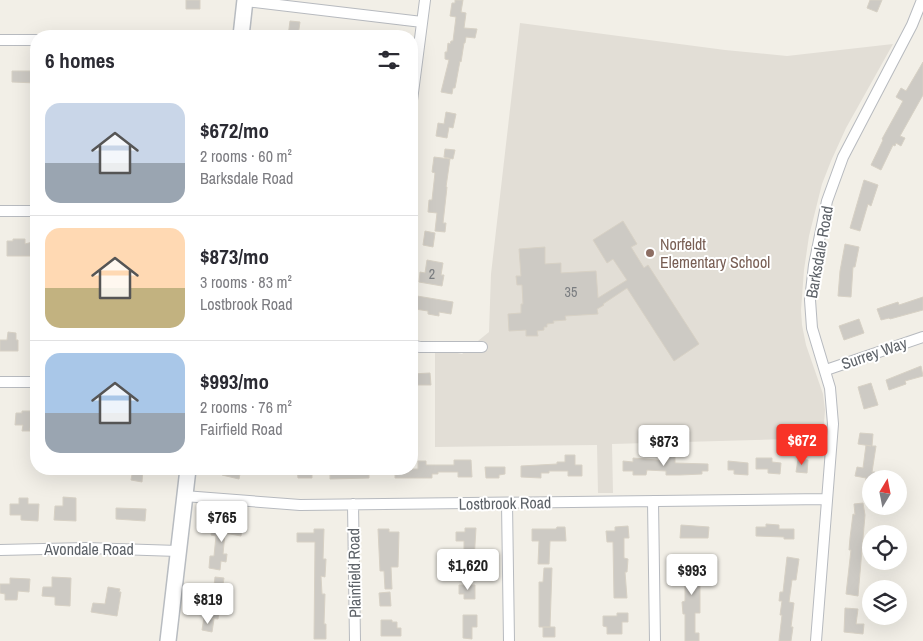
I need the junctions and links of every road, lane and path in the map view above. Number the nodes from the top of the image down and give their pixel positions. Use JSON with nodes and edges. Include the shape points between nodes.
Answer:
{"nodes":[{"id":1,"x":245,"y":0,"type":"edge"},
{"id":2,"x":425,"y":0,"type":"edge"},
{"id":3,"x":922,"y":0,"type":"edge"},
{"id":4,"x":422,"y":22,"type":"junction"},
{"id":5,"x":242,"y":30,"type":"edge"},
{"id":6,"x":0,"y":40,"type":"edge"},
{"id":7,"x":30,"y":40,"type":"edge"},
{"id":8,"x":418,"y":53,"type":"edge"},
{"id":9,"x":0,"y":211,"type":"edge"},
{"id":10,"x":30,"y":211,"type":"edge"},
{"id":11,"x":923,"y":337,"type":"edge"},
{"id":12,"x":418,"y":346,"type":"edge"},
{"id":13,"x":482,"y":346,"type":"dead end"},
{"id":14,"x":826,"y":370,"type":"junction"},
{"id":15,"x":0,"y":382,"type":"edge"},
{"id":16,"x":30,"y":382,"type":"edge"},
{"id":17,"x":187,"y":475,"type":"edge"},
{"id":18,"x":184,"y":496,"type":"junction"},
{"id":19,"x":826,"y":499,"type":"junction"},
{"id":20,"x":653,"y":501,"type":"junction"},
{"id":21,"x":507,"y":503,"type":"junction"},
{"id":22,"x":353,"y":504,"type":"junction"},
{"id":23,"x":0,"y":550,"type":"edge"},
{"id":24,"x":178,"y":551,"type":"junction"},
{"id":25,"x":168,"y":641,"type":"edge"},
{"id":26,"x":355,"y":641,"type":"edge"},
{"id":27,"x":509,"y":641,"type":"edge"},
{"id":28,"x":655,"y":641,"type":"edge"},
{"id":29,"x":816,"y":641,"type":"edge"}],
"edges":[{"from":1,"to":4,"type":"street"},
{"from":1,"to":5,"type":"main road"},
{"from":2,"to":4,"type":"street"},
{"from":3,"to":14,"type":"street","name":"Barksdale Road","via":[[849,145],[827,201],[810,300],[812,328]]},
{"from":4,"to":8,"type":"street"},
{"from":6,"to":7,"type":"street"},
{"from":9,"to":10,"type":"street"},
{"from":11,"to":14,"type":"street","name":"Surrey Way"},
{"from":12,"to":13,"type":"street"},
{"from":14,"to":19,"type":"street","name":"Barksdale Road","via":[[833,424]]},
{"from":15,"to":16,"type":"street"},
{"from":17,"to":18,"type":"main road"},
{"from":18,"to":22,"type":"street","name":"Lostbrook Road","via":[[300,505]]},
{"from":18,"to":24,"type":"main road"},
{"from":19,"to":20,"type":"street","name":"Lostbrook Road"},
{"from":19,"to":29,"type":"street","name":"Barksdale Road"},
{"from":20,"to":21,"type":"street","name":"Lostbrook Road"},
{"from":20,"to":28,"type":"street"},
{"from":21,"to":22,"type":"street","name":"Lostbrook Road"},
{"from":21,"to":27,"type":"street"},
{"from":22,"to":26,"type":"street","name":"Plainfield Road"},
{"from":23,"to":24,"type":"street","name":"Avondale Road"},
{"from":24,"to":25,"type":"main road"}]}
